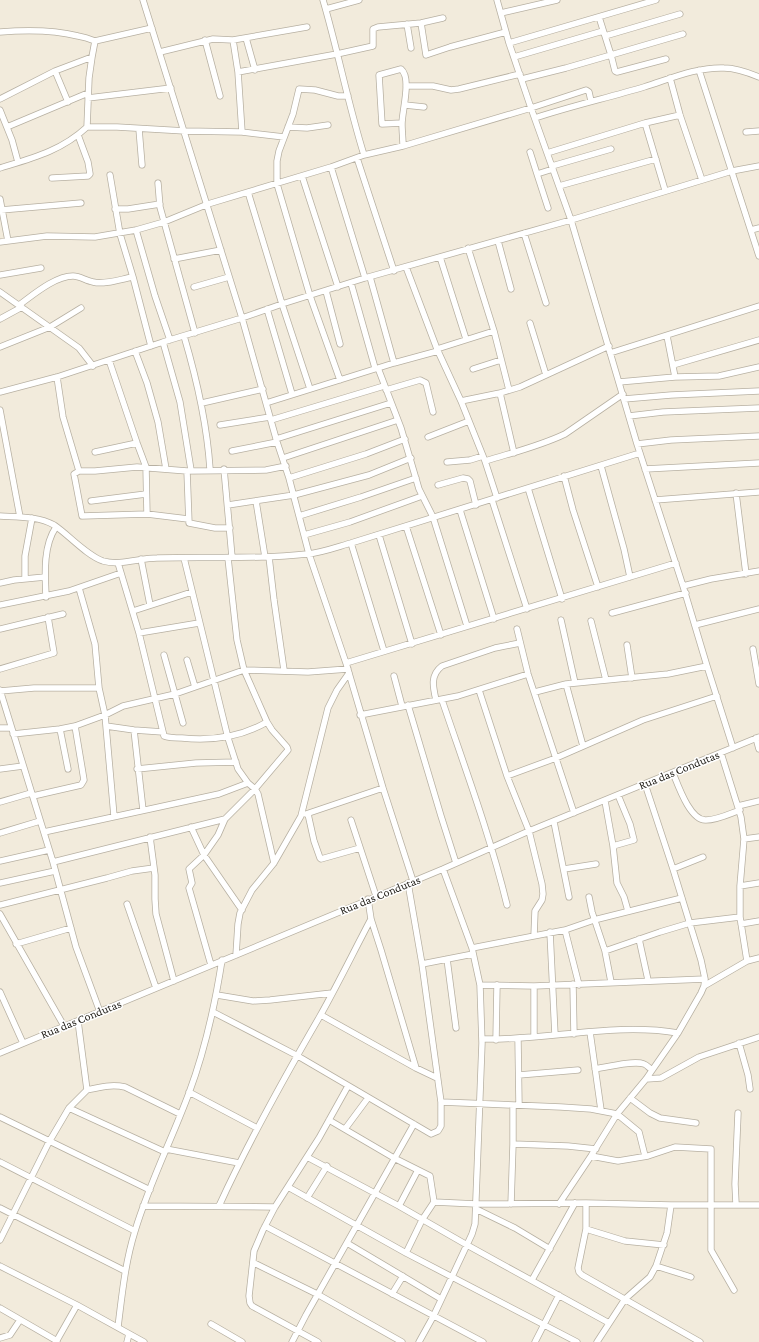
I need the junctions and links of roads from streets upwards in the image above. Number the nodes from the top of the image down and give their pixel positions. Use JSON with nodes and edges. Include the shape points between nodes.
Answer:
{"nodes":[{"id":1,"x":143,"y":0,"type":"edge"},
{"id":2,"x":323,"y":0,"type":"edge"},
{"id":3,"x":359,"y":0,"type":"edge"},
{"id":4,"x":497,"y":0,"type":"edge"},
{"id":5,"x":553,"y":0,"type":"edge"},
{"id":6,"x":656,"y":0,"type":"edge"},
{"id":7,"x":326,"y":9,"type":"junction"},
{"id":8,"x":501,"y":13,"type":"junction"},
{"id":9,"x":680,"y":14,"type":"dead end"},
{"id":10,"x":599,"y":17,"type":"junction"},
{"id":11,"x":443,"y":18,"type":"dead end"},
{"id":12,"x":421,"y":23,"type":"junction"},
{"id":13,"x":408,"y":24,"type":"junction"},
{"id":14,"x":307,"y":27,"type":"dead end"},
{"id":15,"x":152,"y":28,"type":"junction"},
{"id":16,"x":0,"y":32,"type":"edge"},
{"id":17,"x":506,"y":32,"type":"junction"},
{"id":18,"x":604,"y":33,"type":"junction"},
{"id":19,"x":683,"y":34,"type":"dead end"},
{"id":20,"x":246,"y":38,"type":"junction"},
{"id":21,"x":205,"y":40,"type":"junction"},
{"id":22,"x":234,"y":40,"type":"junction"},
{"id":23,"x":96,"y":41,"type":"junction"},
{"id":24,"x":509,"y":43,"type":"junction"},
{"id":25,"x":411,"y":48,"type":"dead end"},
{"id":26,"x":160,"y":52,"type":"junction"},
{"id":27,"x":338,"y":54,"type":"junction"},
{"id":28,"x":611,"y":54,"type":"junction"},
{"id":29,"x":92,"y":57,"type":"junction"},
{"id":30,"x":514,"y":57,"type":"junction"},
{"id":31,"x":666,"y":59,"type":"dead end"},
{"id":32,"x":254,"y":70,"type":"junction"},
{"id":33,"x":699,"y":70,"type":"junction"},
{"id":34,"x":55,"y":71,"type":"junction"},
{"id":35,"x":238,"y":72,"type":"junction"},
{"id":36,"x":521,"y":77,"type":"junction"},
{"id":37,"x":759,"y":77,"type":"edge"},
{"id":38,"x":670,"y":78,"type":"junction"},
{"id":39,"x":406,"y":86,"type":"junction"},
{"id":40,"x":171,"y":88,"type":"junction"},
{"id":41,"x":88,"y":96,"type":"junction"},
{"id":42,"x":220,"y":96,"type":"dead end"},
{"id":43,"x":348,"y":96,"type":"junction"},
{"id":44,"x":0,"y":99,"type":"edge"},
{"id":45,"x":591,"y":101,"type":"junction"},
{"id":46,"x":68,"y":102,"type":"junction"},
{"id":47,"x":405,"y":105,"type":"junction"},
{"id":48,"x":424,"y":107,"type":"dead end"},
{"id":49,"x":531,"y":108,"type":"junction"},
{"id":50,"x":0,"y":110,"type":"edge"},
{"id":51,"x":680,"y":115,"type":"junction"},
{"id":52,"x":535,"y":118,"type":"junction"},
{"id":53,"x":402,"y":123,"type":"junction"},
{"id":54,"x":645,"y":123,"type":"junction"},
{"id":55,"x":328,"y":125,"type":"dead end"},
{"id":56,"x":7,"y":127,"type":"junction"},
{"id":57,"x":86,"y":127,"type":"junction"},
{"id":58,"x":288,"y":127,"type":"junction"},
{"id":59,"x":139,"y":129,"type":"junction"},
{"id":60,"x":185,"y":131,"type":"junction"},
{"id":61,"x":759,"y":131,"type":"edge"},
{"id":62,"x":242,"y":132,"type":"junction"},
{"id":63,"x":746,"y":132,"type":"dead end"},
{"id":64,"x":78,"y":135,"type":"junction"},
{"id":65,"x":284,"y":137,"type":"junction"},
{"id":66,"x":403,"y":146,"type":"junction"},
{"id":67,"x":611,"y":150,"type":"dead end"},
{"id":68,"x":530,"y":152,"type":"dead end"},
{"id":69,"x":547,"y":153,"type":"junction"},
{"id":70,"x":364,"y":155,"type":"junction"},
{"id":71,"x":357,"y":158,"type":"junction"},
{"id":72,"x":656,"y":159,"type":"junction"},
{"id":73,"x":18,"y":162,"type":"junction"},
{"id":74,"x":142,"y":165,"type":"dead end"},
{"id":75,"x":759,"y":166,"type":"edge"},
{"id":76,"x":331,"y":167,"type":"junction"},
{"id":77,"x":0,"y":168,"type":"edge"},
{"id":78,"x":553,"y":168,"type":"junction"},
{"id":79,"x":732,"y":170,"type":"junction"},
{"id":80,"x":537,"y":174,"type":"junction"},
{"id":81,"x":110,"y":175,"type":"dead end"},
{"id":82,"x":302,"y":176,"type":"junction"},
{"id":83,"x":52,"y":178,"type":"dead end"},
{"id":84,"x":702,"y":180,"type":"junction"},
{"id":85,"x":158,"y":183,"type":"dead end"},
{"id":86,"x":277,"y":184,"type":"junction"},
{"id":87,"x":559,"y":186,"type":"junction"},
{"id":88,"x":665,"y":190,"type":"junction"},
{"id":89,"x":248,"y":192,"type":"junction"},
{"id":90,"x":0,"y":199,"type":"edge"},
{"id":91,"x":81,"y":203,"type":"dead end"},
{"id":92,"x":160,"y":204,"type":"junction"},
{"id":93,"x":208,"y":204,"type":"junction"},
{"id":94,"x":548,"y":208,"type":"dead end"},
{"id":95,"x":115,"y":209,"type":"junction"},
{"id":96,"x":1,"y":210,"type":"junction"},
{"id":97,"x":571,"y":220,"type":"junction"},
{"id":98,"x":164,"y":222,"type":"junction"},
{"id":99,"x":759,"y":228,"type":"edge"},
{"id":100,"x":136,"y":230,"type":"junction"},
{"id":101,"x":750,"y":230,"type":"junction"},
{"id":102,"x":524,"y":233,"type":"junction"},
{"id":103,"x":120,"y":234,"type":"junction"},
{"id":104,"x":8,"y":241,"type":"junction"},
{"id":105,"x":498,"y":241,"type":"junction"},
{"id":106,"x":0,"y":242,"type":"edge"},
{"id":107,"x":468,"y":248,"type":"junction"},
{"id":108,"x":221,"y":250,"type":"junction"},
{"id":109,"x":759,"y":256,"type":"edge"},
{"id":110,"x":440,"y":257,"type":"junction"},
{"id":111,"x":174,"y":259,"type":"junction"},
{"id":112,"x":406,"y":267,"type":"junction"},
{"id":113,"x":41,"y":268,"type":"dead end"},
{"id":114,"x":394,"y":270,"type":"junction"},
{"id":115,"x":0,"y":275,"type":"edge"},
{"id":116,"x":133,"y":277,"type":"junction"},
{"id":117,"x":229,"y":277,"type":"junction"},
{"id":118,"x":368,"y":278,"type":"junction"},
{"id":119,"x":351,"y":283,"type":"junction"},
{"id":120,"x":338,"y":286,"type":"junction"},
{"id":121,"x":194,"y":287,"type":"dead end"},
{"id":122,"x":511,"y":289,"type":"dead end"},
{"id":123,"x":326,"y":291,"type":"junction"},
{"id":124,"x":0,"y":292,"type":"edge"},
{"id":125,"x":310,"y":296,"type":"junction"},
{"id":126,"x":546,"y":303,"type":"dead end"},
{"id":127,"x":282,"y":304,"type":"junction"},
{"id":128,"x":21,"y":306,"type":"junction"},
{"id":129,"x":759,"y":306,"type":"edge"},
{"id":130,"x":81,"y":308,"type":"dead end"},
{"id":131,"x":267,"y":309,"type":"junction"},
{"id":132,"x":242,"y":318,"type":"junction"},
{"id":133,"x":0,"y":319,"type":"edge"},
{"id":134,"x":530,"y":323,"type":"dead end"},
{"id":135,"x":50,"y":327,"type":"junction"},
{"id":136,"x":494,"y":331,"type":"junction"},
{"id":137,"x":195,"y":333,"type":"junction"},
{"id":138,"x":184,"y":336,"type":"junction"},
{"id":139,"x":667,"y":336,"type":"junction"},
{"id":140,"x":466,"y":339,"type":"junction"},
{"id":141,"x":170,"y":340,"type":"junction"},
{"id":142,"x":759,"y":340,"type":"edge"},
{"id":143,"x":163,"y":342,"type":"junction"},
{"id":144,"x":340,"y":344,"type":"dead end"},
{"id":145,"x":151,"y":346,"type":"junction"},
{"id":146,"x":609,"y":346,"type":"junction"},
{"id":147,"x":0,"y":347,"type":"edge"},
{"id":148,"x":437,"y":350,"type":"junction"},
{"id":149,"x":135,"y":351,"type":"junction"},
{"id":150,"x":610,"y":353,"type":"junction"},
{"id":151,"x":109,"y":360,"type":"junction"},
{"id":152,"x":501,"y":360,"type":"junction"},
{"id":153,"x":394,"y":363,"type":"junction"},
{"id":154,"x":673,"y":365,"type":"junction"},
{"id":155,"x":93,"y":366,"type":"junction"},
{"id":156,"x":759,"y":367,"type":"edge"},
{"id":157,"x":377,"y":368,"type":"junction"},
{"id":158,"x":473,"y":369,"type":"dead end"},
{"id":159,"x":546,"y":375,"type":"junction"},
{"id":160,"x":57,"y":377,"type":"junction"},
{"id":161,"x":675,"y":377,"type":"junction"},
{"id":162,"x":340,"y":380,"type":"junction"},
{"id":163,"x":619,"y":382,"type":"junction"},
{"id":164,"x":310,"y":388,"type":"junction"},
{"id":165,"x":385,"y":388,"type":"junction"},
{"id":166,"x":263,"y":389,"type":"junction"},
{"id":167,"x":509,"y":390,"type":"junction"},
{"id":168,"x":759,"y":391,"type":"edge"},
{"id":169,"x":0,"y":392,"type":"edge"},
{"id":170,"x":500,"y":393,"type":"junction"},
{"id":171,"x":292,"y":394,"type":"junction"},
{"id":172,"x":624,"y":397,"type":"junction"},
{"id":173,"x":461,"y":401,"type":"junction"},
{"id":174,"x":202,"y":403,"type":"junction"},
{"id":175,"x":266,"y":403,"type":"junction"},
{"id":176,"x":391,"y":403,"type":"junction"},
{"id":177,"x":759,"y":408,"type":"edge"},
{"id":178,"x":0,"y":410,"type":"edge"},
{"id":179,"x":434,"y":412,"type":"dead end"},
{"id":180,"x":629,"y":416,"type":"junction"},
{"id":181,"x":270,"y":418,"type":"junction"},
{"id":182,"x":398,"y":420,"type":"junction"},
{"id":183,"x":469,"y":421,"type":"junction"},
{"id":184,"x":220,"y":425,"type":"dead end"},
{"id":185,"x":428,"y":436,"type":"dead end"},
{"id":186,"x":759,"y":436,"type":"edge"},
{"id":187,"x":405,"y":439,"type":"junction"},
{"id":188,"x":277,"y":440,"type":"junction"},
{"id":189,"x":137,"y":443,"type":"junction"},
{"id":190,"x":637,"y":444,"type":"junction"},
{"id":191,"x":232,"y":451,"type":"dead end"},
{"id":192,"x":95,"y":452,"type":"dead end"},
{"id":193,"x":514,"y":453,"type":"junction"},
{"id":194,"x":640,"y":453,"type":"junction"},
{"id":195,"x":283,"y":458,"type":"junction"},
{"id":196,"x":411,"y":458,"type":"junction"},
{"id":197,"x":484,"y":458,"type":"junction"},
{"id":198,"x":447,"y":462,"type":"dead end"},
{"id":199,"x":759,"y":463,"type":"edge"},
{"id":200,"x":286,"y":466,"type":"junction"},
{"id":201,"x":601,"y":466,"type":"junction"},
{"id":202,"x":146,"y":467,"type":"junction"},
{"id":203,"x":166,"y":469,"type":"junction"},
{"id":204,"x":224,"y":469,"type":"junction"},
{"id":205,"x":645,"y":469,"type":"junction"},
{"id":206,"x":189,"y":470,"type":"junction"},
{"id":207,"x":210,"y":470,"type":"junction"},
{"id":208,"x":79,"y":471,"type":"junction"},
{"id":209,"x":564,"y":476,"type":"junction"},
{"id":210,"x":289,"y":478,"type":"junction"},
{"id":211,"x":416,"y":478,"type":"junction"},
{"id":212,"x":438,"y":485,"type":"dead end"},
{"id":213,"x":528,"y":488,"type":"junction"},
{"id":214,"x":759,"y":492,"type":"edge"},
{"id":215,"x":146,"y":494,"type":"junction"},
{"id":216,"x":736,"y":494,"type":"junction"},
{"id":217,"x":294,"y":495,"type":"junction"},
{"id":218,"x":422,"y":496,"type":"junction"},
{"id":219,"x":494,"y":499,"type":"junction"},
{"id":220,"x":256,"y":500,"type":"junction"},
{"id":221,"x":655,"y":500,"type":"junction"},
{"id":222,"x":91,"y":501,"type":"dead end"},
{"id":223,"x":228,"y":504,"type":"junction"},
{"id":224,"x":476,"y":505,"type":"junction"},
{"id":225,"x":460,"y":510,"type":"junction"},
{"id":226,"x":147,"y":514,"type":"junction"},
{"id":227,"x":0,"y":516,"type":"edge"},
{"id":228,"x":299,"y":516,"type":"junction"},
{"id":229,"x":20,"y":517,"type":"junction"},
{"id":230,"x":433,"y":517,"type":"junction"},
{"id":231,"x":32,"y":518,"type":"junction"},
{"id":232,"x":188,"y":519,"type":"junction"},
{"id":233,"x":406,"y":526,"type":"junction"},
{"id":234,"x":56,"y":527,"type":"junction"},
{"id":235,"x":230,"y":528,"type":"junction"},
{"id":236,"x":379,"y":534,"type":"junction"},
{"id":237,"x":304,"y":535,"type":"junction"},
{"id":238,"x":351,"y":543,"type":"junction"},
{"id":239,"x":309,"y":554,"type":"junction"},
{"id":240,"x":267,"y":557,"type":"junction"},
{"id":241,"x":184,"y":558,"type":"junction"},
{"id":242,"x":230,"y":558,"type":"junction"},
{"id":243,"x":141,"y":559,"type":"junction"},
{"id":244,"x":118,"y":563,"type":"junction"},
{"id":245,"x":676,"y":563,"type":"junction"},
{"id":246,"x":759,"y":571,"type":"edge"},
{"id":247,"x":121,"y":573,"type":"junction"},
{"id":248,"x":746,"y":574,"type":"junction"},
{"id":249,"x":46,"y":577,"type":"junction"},
{"id":250,"x":630,"y":577,"type":"junction"},
{"id":251,"x":25,"y":578,"type":"junction"},
{"id":252,"x":0,"y":583,"type":"edge"},
{"id":253,"x":683,"y":586,"type":"junction"},
{"id":254,"x":598,"y":587,"type":"junction"},
{"id":255,"x":79,"y":588,"type":"junction"},
{"id":256,"x":192,"y":592,"type":"junction"},
{"id":257,"x":686,"y":593,"type":"junction"},
{"id":258,"x":46,"y":597,"type":"junction"},
{"id":259,"x":562,"y":599,"type":"junction"},
{"id":260,"x":0,"y":604,"type":"edge"},
{"id":261,"x":150,"y":605,"type":"junction"},
{"id":262,"x":527,"y":609,"type":"junction"},
{"id":263,"x":759,"y":609,"type":"edge"},
{"id":264,"x":133,"y":611,"type":"junction"},
{"id":265,"x":612,"y":613,"type":"dead end"},
{"id":266,"x":63,"y":614,"type":"dead end"},
{"id":267,"x":48,"y":617,"type":"junction"},
{"id":268,"x":494,"y":619,"type":"junction"},
{"id":269,"x":561,"y":620,"type":"dead end"},
{"id":270,"x":591,"y":621,"type":"dead end"},
{"id":271,"x":199,"y":623,"type":"junction"},
{"id":272,"x":696,"y":625,"type":"junction"},
{"id":273,"x":467,"y":626,"type":"junction"},
{"id":274,"x":517,"y":629,"type":"dead end"},
{"id":275,"x":0,"y":630,"type":"edge"},
{"id":276,"x":139,"y":633,"type":"junction"},
{"id":277,"x":441,"y":635,"type":"junction"},
{"id":278,"x":520,"y":643,"type":"junction"},
{"id":279,"x":412,"y":644,"type":"junction"},
{"id":280,"x":627,"y":645,"type":"dead end"},
{"id":281,"x":753,"y":648,"type":"dead end"},
{"id":282,"x":384,"y":651,"type":"junction"},
{"id":283,"x":164,"y":655,"type":"dead end"},
{"id":284,"x":187,"y":660,"type":"dead end"},
{"id":285,"x":707,"y":666,"type":"junction"},
{"id":286,"x":348,"y":668,"type":"junction"},
{"id":287,"x":0,"y":669,"type":"edge"},
{"id":288,"x":244,"y":670,"type":"junction"},
{"id":289,"x":284,"y":670,"type":"junction"},
{"id":290,"x":528,"y":674,"type":"junction"},
{"id":291,"x":394,"y":676,"type":"dead end"},
{"id":292,"x":632,"y":678,"type":"junction"},
{"id":293,"x":215,"y":680,"type":"junction"},
{"id":294,"x":606,"y":680,"type":"junction"},
{"id":295,"x":575,"y":683,"type":"junction"},
{"id":296,"x":566,"y":684,"type":"junction"},
{"id":297,"x":759,"y":684,"type":"edge"},
{"id":298,"x":195,"y":687,"type":"junction"},
{"id":299,"x":99,"y":688,"type":"junction"},
{"id":300,"x":0,"y":690,"type":"edge"},
{"id":301,"x":479,"y":690,"type":"junction"},
{"id":302,"x":535,"y":692,"type":"junction"},
{"id":303,"x":175,"y":694,"type":"junction"},
{"id":304,"x":717,"y":696,"type":"junction"},
{"id":305,"x":155,"y":698,"type":"junction"},
{"id":306,"x":436,"y":700,"type":"junction"},
{"id":307,"x":442,"y":700,"type":"junction"},
{"id":308,"x":405,"y":706,"type":"junction"},
{"id":309,"x":105,"y":715,"type":"junction"},
{"id":310,"x":360,"y":715,"type":"junction"},
{"id":311,"x":267,"y":722,"type":"junction"},
{"id":312,"x":183,"y":723,"type":"dead end"},
{"id":313,"x":75,"y":726,"type":"junction"},
{"id":314,"x":106,"y":726,"type":"junction"},
{"id":315,"x":0,"y":728,"type":"edge"},
{"id":316,"x":60,"y":729,"type":"junction"},
{"id":317,"x":134,"y":730,"type":"junction"},
{"id":318,"x":12,"y":731,"type":"junction"},
{"id":319,"x":163,"y":732,"type":"junction"},
{"id":320,"x":757,"y":737,"type":"edge"},
{"id":321,"x":228,"y":738,"type":"junction"},
{"id":322,"x":583,"y":746,"type":"junction"},
{"id":323,"x":733,"y":748,"type":"junction"},
{"id":324,"x":759,"y":749,"type":"edge"},
{"id":325,"x":721,"y":753,"type":"junction"},
{"id":326,"x":556,"y":758,"type":"junction"},
{"id":327,"x":236,"y":762,"type":"junction"},
{"id":328,"x":23,"y":766,"type":"junction"},
{"id":329,"x":0,"y":769,"type":"edge"},
{"id":330,"x":68,"y":769,"type":"dead end"},
{"id":331,"x":137,"y":770,"type":"junction"},
{"id":332,"x":673,"y":773,"type":"junction"},
{"id":333,"x":508,"y":776,"type":"junction"},
{"id":334,"x":248,"y":783,"type":"junction"},
{"id":335,"x":645,"y":784,"type":"junction"},
{"id":336,"x":383,"y":788,"type":"junction"},
{"id":337,"x":255,"y":789,"type":"junction"},
{"id":338,"x":32,"y":794,"type":"junction"},
{"id":339,"x":618,"y":795,"type":"junction"},
{"id":340,"x":605,"y":801,"type":"junction"},
{"id":341,"x":759,"y":801,"type":"edge"},
{"id":342,"x":0,"y":802,"type":"edge"},
{"id":343,"x":739,"y":808,"type":"junction"},
{"id":344,"x":143,"y":810,"type":"junction"},
{"id":345,"x":574,"y":813,"type":"junction"},
{"id":346,"x":308,"y":814,"type":"junction"},
{"id":347,"x":114,"y":816,"type":"junction"},
{"id":348,"x":302,"y":816,"type":"junction"},
{"id":349,"x":225,"y":819,"type":"junction"},
{"id":350,"x":351,"y":820,"type":"dead end"},
{"id":351,"x":40,"y":821,"type":"junction"},
{"id":352,"x":554,"y":822,"type":"junction"},
{"id":353,"x":191,"y":827,"type":"junction"},
{"id":354,"x":528,"y":831,"type":"junction"},
{"id":355,"x":44,"y":832,"type":"junction"},
{"id":356,"x":0,"y":833,"type":"edge"},
{"id":357,"x":759,"y":837,"type":"edge"},
{"id":358,"x":150,"y":838,"type":"junction"},
{"id":359,"x":744,"y":839,"type":"junction"},
{"id":360,"x":613,"y":846,"type":"junction"},
{"id":361,"x":360,"y":848,"type":"junction"},
{"id":362,"x":492,"y":848,"type":"junction"},
{"id":363,"x":49,"y":850,"type":"junction"},
{"id":364,"x":204,"y":855,"type":"junction"},
{"id":365,"x":703,"y":857,"type":"dead end"},
{"id":366,"x":0,"y":861,"type":"edge"},
{"id":367,"x":53,"y":862,"type":"junction"},
{"id":368,"x":274,"y":863,"type":"junction"},
{"id":369,"x":456,"y":863,"type":"junction"},
{"id":370,"x":596,"y":864,"type":"dead end"},
{"id":371,"x":154,"y":868,"type":"junction"},
{"id":372,"x":673,"y":868,"type":"junction"},
{"id":373,"x":443,"y":869,"type":"junction"},
{"id":374,"x":564,"y":869,"type":"junction"},
{"id":375,"x":55,"y":872,"type":"junction"},
{"id":376,"x":410,"y":882,"type":"junction"},
{"id":377,"x":0,"y":883,"type":"edge"},
{"id":378,"x":759,"y":883,"type":"edge"},
{"id":379,"x":740,"y":886,"type":"junction"},
{"id":380,"x":60,"y":890,"type":"junction"},
{"id":381,"x":376,"y":896,"type":"junction"},
{"id":382,"x":569,"y":897,"type":"dead end"},
{"id":383,"x":589,"y":897,"type":"dead end"},
{"id":384,"x":682,"y":898,"type":"junction"},
{"id":385,"x":368,"y":900,"type":"junction"},
{"id":386,"x":127,"y":904,"type":"dead end"},
{"id":387,"x":0,"y":905,"type":"edge"},
{"id":388,"x":507,"y":905,"type":"dead end"},
{"id":389,"x":242,"y":910,"type":"junction"},
{"id":390,"x":628,"y":911,"type":"junction"},
{"id":391,"x":0,"y":914,"type":"edge"},
{"id":392,"x":740,"y":917,"type":"junction"},
{"id":393,"x":371,"y":919,"type":"junction"},
{"id":394,"x":594,"y":920,"type":"junction"},
{"id":395,"x":759,"y":921,"type":"edge"},
{"id":396,"x":690,"y":923,"type":"junction"},
{"id":397,"x":741,"y":924,"type":"junction"},
{"id":398,"x":71,"y":928,"type":"junction"},
{"id":399,"x":565,"y":930,"type":"junction"},
{"id":400,"x":550,"y":932,"type":"junction"},
{"id":401,"x":534,"y":936,"type":"junction"},
{"id":402,"x":639,"y":939,"type":"junction"},
{"id":403,"x":16,"y":944,"type":"junction"},
{"id":404,"x":473,"y":951,"type":"junction"},
{"id":405,"x":605,"y":952,"type":"junction"},
{"id":406,"x":236,"y":955,"type":"junction"},
{"id":407,"x":759,"y":958,"type":"edge"},
{"id":408,"x":447,"y":959,"type":"junction"},
{"id":409,"x":222,"y":960,"type":"junction"},
{"id":410,"x":747,"y":961,"type":"junction"},
{"id":411,"x":422,"y":964,"type":"junction"},
{"id":412,"x":211,"y":965,"type":"junction"},
{"id":413,"x":704,"y":979,"type":"junction"},
{"id":414,"x":648,"y":980,"type":"junction"},
{"id":415,"x":174,"y":981,"type":"junction"},
{"id":416,"x":611,"y":982,"type":"junction"},
{"id":417,"x":576,"y":984,"type":"junction"},
{"id":418,"x":480,"y":985,"type":"junction"},
{"id":419,"x":497,"y":985,"type":"junction"},
{"id":420,"x":552,"y":985,"type":"junction"},
{"id":421,"x":534,"y":986,"type":"junction"},
{"id":422,"x":704,"y":986,"type":"junction"},
{"id":423,"x":156,"y":988,"type":"junction"},
{"id":424,"x":0,"y":992,"type":"edge"},
{"id":425,"x":332,"y":993,"type":"junction"},
{"id":426,"x":217,"y":995,"type":"junction"},
{"id":427,"x":100,"y":1012,"type":"junction"},
{"id":428,"x":213,"y":1012,"type":"junction"},
{"id":429,"x":321,"y":1015,"type":"junction"},
{"id":430,"x":78,"y":1021,"type":"junction"},
{"id":431,"x":64,"y":1026,"type":"junction"},
{"id":432,"x":456,"y":1028,"type":"dead end"},
{"id":433,"x":590,"y":1032,"type":"junction"},
{"id":434,"x":678,"y":1033,"type":"junction"},
{"id":435,"x":574,"y":1034,"type":"junction"},
{"id":436,"x":555,"y":1035,"type":"junction"},
{"id":437,"x":534,"y":1037,"type":"junction"},
{"id":438,"x":759,"y":1037,"type":"edge"},
{"id":439,"x":482,"y":1039,"type":"junction"},
{"id":440,"x":518,"y":1039,"type":"junction"},
{"id":441,"x":496,"y":1040,"type":"junction"},
{"id":442,"x":23,"y":1043,"type":"junction"},
{"id":443,"x":739,"y":1043,"type":"junction"},
{"id":444,"x":0,"y":1053,"type":"edge"},
{"id":445,"x":296,"y":1055,"type":"junction"},
{"id":446,"x":416,"y":1068,"type":"junction"},
{"id":447,"x":596,"y":1069,"type":"junction"},
{"id":448,"x":578,"y":1070,"type":"dead end"},
{"id":449,"x":652,"y":1070,"type":"junction"},
{"id":450,"x":519,"y":1075,"type":"junction"},
{"id":451,"x":437,"y":1078,"type":"junction"},
{"id":452,"x":646,"y":1079,"type":"junction"},
{"id":453,"x":348,"y":1086,"type":"junction"},
{"id":454,"x":750,"y":1089,"type":"dead end"},
{"id":455,"x":87,"y":1090,"type":"junction"},
{"id":456,"x":189,"y":1092,"type":"junction"},
{"id":457,"x":368,"y":1098,"type":"junction"},
{"id":458,"x":630,"y":1098,"type":"junction"},
{"id":459,"x":441,"y":1102,"type":"junction"},
{"id":460,"x":480,"y":1103,"type":"junction"},
{"id":461,"x":516,"y":1105,"type":"junction"},
{"id":462,"x":69,"y":1108,"type":"junction"},
{"id":463,"x":601,"y":1110,"type":"junction"},
{"id":464,"x":738,"y":1113,"type":"dead end"},
{"id":465,"x":180,"y":1114,"type":"junction"},
{"id":466,"x":617,"y":1114,"type":"junction"},
{"id":467,"x":0,"y":1117,"type":"edge"},
{"id":468,"x":329,"y":1120,"type":"junction"},
{"id":469,"x":696,"y":1123,"type":"dead end"},
{"id":470,"x":414,"y":1124,"type":"junction"},
{"id":471,"x":256,"y":1128,"type":"junction"},
{"id":472,"x":345,"y":1129,"type":"junction"},
{"id":473,"x":49,"y":1142,"type":"junction"},
{"id":474,"x":513,"y":1144,"type":"junction"},
{"id":475,"x":596,"y":1149,"type":"junction"},
{"id":476,"x":165,"y":1151,"type":"junction"},
{"id":477,"x":591,"y":1156,"type":"junction"},
{"id":478,"x":645,"y":1156,"type":"junction"},
{"id":479,"x":307,"y":1157,"type":"junction"},
{"id":480,"x":394,"y":1158,"type":"junction"},
{"id":481,"x":0,"y":1162,"type":"edge"},
{"id":482,"x":239,"y":1163,"type":"junction"},
{"id":483,"x":327,"y":1166,"type":"junction"},
{"id":484,"x":418,"y":1170,"type":"junction"},
{"id":485,"x":32,"y":1178,"type":"junction"},
{"id":486,"x":288,"y":1187,"type":"junction"},
{"id":487,"x":150,"y":1190,"type":"junction"},
{"id":488,"x":374,"y":1192,"type":"junction"},
{"id":489,"x":307,"y":1198,"type":"junction"},
{"id":490,"x":434,"y":1202,"type":"junction"},
{"id":491,"x":575,"y":1203,"type":"junction"},
{"id":492,"x":586,"y":1203,"type":"junction"},
{"id":493,"x":511,"y":1204,"type":"junction"},
{"id":494,"x":559,"y":1204,"type":"junction"},
{"id":495,"x":736,"y":1204,"type":"junction"},
{"id":496,"x":671,"y":1205,"type":"junction"},
{"id":497,"x":711,"y":1205,"type":"junction"},
{"id":498,"x":759,"y":1205,"type":"edge"},
{"id":499,"x":143,"y":1206,"type":"junction"},
{"id":500,"x":219,"y":1206,"type":"junction"},
{"id":501,"x":399,"y":1206,"type":"junction"},
{"id":502,"x":276,"y":1207,"type":"junction"},
{"id":503,"x":476,"y":1207,"type":"junction"},
{"id":504,"x":0,"y":1208,"type":"edge"},
{"id":505,"x":13,"y":1214,"type":"junction"},
{"id":506,"x":422,"y":1220,"type":"junction"},
{"id":507,"x":356,"y":1225,"type":"junction"},
{"id":508,"x":265,"y":1226,"type":"junction"},
{"id":509,"x":586,"y":1229,"type":"junction"},
{"id":510,"x":135,"y":1232,"type":"junction"},
{"id":511,"x":0,"y":1240,"type":"edge"},
{"id":512,"x":347,"y":1243,"type":"junction"},
{"id":513,"x":467,"y":1245,"type":"junction"},
{"id":514,"x":664,"y":1245,"type":"junction"},
{"id":515,"x":550,"y":1249,"type":"junction"},
{"id":516,"x":406,"y":1253,"type":"junction"},
{"id":517,"x":254,"y":1263,"type":"junction"},
{"id":518,"x":335,"y":1263,"type":"junction"},
{"id":519,"x":0,"y":1266,"type":"edge"},
{"id":520,"x":656,"y":1266,"type":"junction"},
{"id":521,"x":125,"y":1271,"type":"junction"},
{"id":522,"x":403,"y":1276,"type":"junction"},
{"id":523,"x":452,"y":1276,"type":"junction"},
{"id":524,"x":691,"y":1277,"type":"dead end"},
{"id":525,"x":532,"y":1280,"type":"junction"},
{"id":526,"x":734,"y":1290,"type":"dead end"},
{"id":527,"x":317,"y":1294,"type":"junction"},
{"id":528,"x":392,"y":1294,"type":"junction"},
{"id":529,"x":559,"y":1296,"type":"junction"},
{"id":530,"x":441,"y":1299,"type":"junction"},
{"id":531,"x":625,"y":1299,"type":"junction"},
{"id":532,"x":77,"y":1305,"type":"junction"},
{"id":533,"x":0,"y":1308,"type":"edge"},
{"id":534,"x":434,"y":1315,"type":"junction"},
{"id":535,"x":20,"y":1320,"type":"junction"},
{"id":536,"x":609,"y":1323,"type":"junction"},
{"id":537,"x":211,"y":1324,"type":"dead end"},
{"id":538,"x":544,"y":1325,"type":"junction"},
{"id":539,"x":118,"y":1327,"type":"junction"},
{"id":540,"x":298,"y":1331,"type":"junction"},
{"id":541,"x":129,"y":1334,"type":"junction"},
{"id":542,"x":0,"y":1338,"type":"edge"},
{"id":543,"x":536,"y":1340,"type":"edge"},
{"id":544,"x":57,"y":1341,"type":"edge"},
{"id":545,"x":693,"y":1341,"type":"edge"},
{"id":546,"x":127,"y":1342,"type":"edge"},
{"id":547,"x":144,"y":1342,"type":"edge"},
{"id":548,"x":242,"y":1342,"type":"edge"},
{"id":549,"x":292,"y":1342,"type":"edge"},
{"id":550,"x":318,"y":1342,"type":"edge"},
{"id":551,"x":402,"y":1342,"type":"edge"},
{"id":552,"x":419,"y":1342,"type":"edge"},
{"id":553,"x":483,"y":1342,"type":"edge"},
{"id":554,"x":544,"y":1342,"type":"edge"},
{"id":555,"x":577,"y":1342,"type":"edge"},
{"id":556,"x":597,"y":1342,"type":"edge"},
{"id":557,"x":700,"y":1342,"type":"edge"}],
"edges":[{"from":1,"to":15,"type":"street"},
{"from":2,"to":7,"type":"street"},
{"from":3,"to":7,"type":"street"},
{"from":4,"to":8,"type":"street"},
{"from":5,"to":8,"type":"street"},
{"from":6,"to":10,"type":"street"},
{"from":7,"to":27,"type":"street"},
{"from":8,"to":17,"type":"street"},
{"from":9,"to":18,"type":"street"},
{"from":10,"to":18,"type":"street"},
{"from":10,"to":24,"type":"street"},
{"from":11,"to":12,"type":"street"},
{"from":12,"to":13,"type":"street"},
{"from":12,"to":17,"type":"street","via":[[426,55]]},
{"from":13,"to":25,"type":"street"},
{"from":13,"to":27,"type":"street","via":[[373,28],[373,46]]},
{"from":14,"to":20,"type":"street"},
{"from":15,"to":23,"type":"street"},
{"from":15,"to":26,"type":"street"},
{"from":16,"to":23,"type":"street","via":[[59,33]]},
{"from":17,"to":24,"type":"street"},
{"from":18,"to":28,"type":"street"},
{"from":18,"to":30,"type":"street"},
{"from":19,"to":28,"type":"street"},
{"from":20,"to":22,"type":"street"},
{"from":20,"to":32,"type":"street"},
{"from":21,"to":22,"type":"street"},
{"from":21,"to":26,"type":"street"},
{"from":21,"to":42,"type":"street"},
{"from":22,"to":35,"type":"street"},
{"from":23,"to":29,"type":"street"},
{"from":24,"to":30,"type":"street"},
{"from":26,"to":40,"type":"street"},
{"from":27,"to":32,"type":"street"},
{"from":27,"to":43,"type":"street"},
{"from":28,"to":31,"type":"street","via":[[617,72]]},
{"from":28,"to":36,"type":"street","via":[[566,68]]},
{"from":29,"to":34,"type":"street"},
{"from":29,"to":41,"type":"street"},
{"from":30,"to":36,"type":"street"},
{"from":32,"to":35,"type":"street"},
{"from":33,"to":37,"type":"street","via":[[738,69]]},
{"from":33,"to":38,"type":"street"},
{"from":33,"to":79,"type":"street"},
{"from":34,"to":44,"type":"street"},
{"from":34,"to":46,"type":"street"},
{"from":35,"to":62,"type":"street"},
{"from":36,"to":39,"type":"street","via":[[451,90],[433,86]]},
{"from":36,"to":49,"type":"street"},
{"from":38,"to":45,"type":"street"},
{"from":38,"to":51,"type":"street"},
{"from":39,"to":47,"type":"street"},
{"from":39,"to":53,"type":"street","via":[[405,74],[401,69],[379,75],[382,124]]},
{"from":40,"to":41,"type":"street"},
{"from":40,"to":60,"type":"street"},
{"from":41,"to":46,"type":"street"},
{"from":41,"to":57,"type":"street"},
{"from":43,"to":58,"type":"street","via":[[299,89],[294,114]]},
{"from":43,"to":70,"type":"street"},
{"from":45,"to":49,"type":"street","via":[[586,90]]},
{"from":45,"to":52,"type":"street"},
{"from":46,"to":56,"type":"street"},
{"from":47,"to":48,"type":"street"},
{"from":47,"to":53,"type":"street"},
{"from":49,"to":52,"type":"street"},
{"from":49,"to":66,"type":"street"},
{"from":50,"to":56,"type":"street"},
{"from":51,"to":54,"type":"street"},
{"from":51,"to":84,"type":"street"},
{"from":52,"to":69,"type":"street"},
{"from":53,"to":66,"type":"street"},
{"from":54,"to":69,"type":"street"},
{"from":54,"to":72,"type":"street"},
{"from":55,"to":58,"type":"street"},
{"from":56,"to":73,"type":"street"},
{"from":57,"to":59,"type":"street"},
{"from":57,"to":64,"type":"street"},
{"from":58,"to":65,"type":"street"},
{"from":59,"to":60,"type":"street"},
{"from":59,"to":74,"type":"street"},
{"from":60,"to":62,"type":"street"},
{"from":60,"to":93,"type":"street"},
{"from":61,"to":63,"type":"street"},
{"from":62,"to":65,"type":"street"},
{"from":64,"to":73,"type":"street","via":[[46,153]]},
{"from":64,"to":83,"type":"street","via":[[90,174]]},
{"from":65,"to":86,"type":"street","via":[[277,161]]},
{"from":66,"to":70,"type":"street"},
{"from":67,"to":78,"type":"street"},
{"from":68,"to":80,"type":"street"},
{"from":69,"to":78,"type":"street"},
{"from":70,"to":71,"type":"street"},
{"from":71,"to":76,"type":"street"},
{"from":71,"to":114,"type":"street"},
{"from":72,"to":87,"type":"street"},
{"from":72,"to":88,"type":"street"},
{"from":73,"to":77,"type":"street"},
{"from":75,"to":79,"type":"street"},
{"from":76,"to":82,"type":"street"},
{"from":76,"to":118,"type":"street"},
{"from":78,"to":80,"type":"street"},
{"from":78,"to":87,"type":"street"},
{"from":79,"to":84,"type":"street"},
{"from":79,"to":101,"type":"street"},
{"from":80,"to":94,"type":"street"},
{"from":81,"to":95,"type":"street"},
{"from":82,"to":86,"type":"street"},
{"from":82,"to":120,"type":"street"},
{"from":84,"to":88,"type":"street"},
{"from":85,"to":92,"type":"street"},
{"from":86,"to":89,"type":"street"},
{"from":86,"to":125,"type":"street"},
{"from":87,"to":97,"type":"street"},
{"from":88,"to":97,"type":"street"},
{"from":89,"to":93,"type":"street"},
{"from":89,"to":127,"type":"street"},
{"from":90,"to":96,"type":"street"},
{"from":91,"to":96,"type":"street"},
{"from":92,"to":95,"type":"street"},
{"from":92,"to":98,"type":"street"},
{"from":93,"to":98,"type":"street"},
{"from":93,"to":108,"type":"street"},
{"from":95,"to":103,"type":"street"},
{"from":96,"to":104,"type":"street"},
{"from":97,"to":102,"type":"street"},
{"from":97,"to":146,"type":"street"},
{"from":98,"to":100,"type":"street"},
{"from":98,"to":111,"type":"street"},
{"from":99,"to":101,"type":"street"},
{"from":100,"to":103,"type":"street"},
{"from":100,"to":141,"type":"street"},
{"from":101,"to":109,"type":"street"},
{"from":102,"to":105,"type":"street"},
{"from":102,"to":126,"type":"street"},
{"from":103,"to":104,"type":"street","via":[[84,238],[47,236]]},
{"from":103,"to":116,"type":"street"},
{"from":104,"to":106,"type":"street"},
{"from":105,"to":107,"type":"street"},
{"from":105,"to":122,"type":"street"},
{"from":107,"to":110,"type":"street"},
{"from":107,"to":136,"type":"street"},
{"from":108,"to":111,"type":"street"},
{"from":108,"to":117,"type":"street"},
{"from":110,"to":112,"type":"street"},
{"from":110,"to":140,"type":"street"},
{"from":111,"to":137,"type":"street"},
{"from":112,"to":114,"type":"street"},
{"from":112,"to":148,"type":"street"},
{"from":113,"to":115,"type":"street"},
{"from":114,"to":118,"type":"street"},
{"from":116,"to":128,"type":"street","via":[[101,283],[73,276],[67,277],[49,284]]},
{"from":116,"to":145,"type":"street"},
{"from":117,"to":121,"type":"street"},
{"from":117,"to":132,"type":"street"},
{"from":118,"to":119,"type":"street"},
{"from":118,"to":153,"type":"street"},
{"from":119,"to":120,"type":"street"},
{"from":119,"to":157,"type":"street"},
{"from":120,"to":123,"type":"street"},
{"from":123,"to":125,"type":"street"},
{"from":123,"to":144,"type":"street"},
{"from":124,"to":128,"type":"street"},
{"from":125,"to":127,"type":"street"},
{"from":125,"to":162,"type":"street"},
{"from":127,"to":131,"type":"street"},
{"from":127,"to":164,"type":"street"},
{"from":128,"to":133,"type":"street"},
{"from":128,"to":135,"type":"street"},
{"from":129,"to":139,"type":"street"},
{"from":130,"to":135,"type":"street"},
{"from":131,"to":132,"type":"street"},
{"from":131,"to":171,"type":"street"},
{"from":132,"to":137,"type":"street"},
{"from":132,"to":166,"type":"street"},
{"from":134,"to":159,"type":"street"},
{"from":135,"to":147,"type":"street"},
{"from":135,"to":155,"type":"street","via":[[79,348]]},
{"from":136,"to":140,"type":"street"},
{"from":136,"to":152,"type":"street"},
{"from":137,"to":138,"type":"street"},
{"from":138,"to":141,"type":"street"},
{"from":138,"to":174,"type":"street"},
{"from":139,"to":150,"type":"street"},
{"from":139,"to":154,"type":"street"},
{"from":140,"to":148,"type":"street"},
{"from":141,"to":143,"type":"street"},
{"from":142,"to":154,"type":"street"},
{"from":143,"to":145,"type":"street"},
{"from":143,"to":206,"type":"street","via":[[180,402]]},
{"from":145,"to":149,"type":"street"},
{"from":146,"to":150,"type":"street"},
{"from":146,"to":159,"type":"street"},
{"from":148,"to":153,"type":"street"},
{"from":148,"to":173,"type":"street"},
{"from":149,"to":151,"type":"street"},
{"from":149,"to":203,"type":"street","via":[[158,422]]},
{"from":150,"to":163,"type":"street"},
{"from":151,"to":155,"type":"street"},
{"from":151,"to":189,"type":"street"},
{"from":152,"to":158,"type":"street"},
{"from":152,"to":167,"type":"street"},
{"from":153,"to":157,"type":"street"},
{"from":154,"to":161,"type":"street"},
{"from":155,"to":160,"type":"street"},
{"from":156,"to":161,"type":"street","via":[[719,376]]},
{"from":157,"to":162,"type":"street"},
{"from":157,"to":165,"type":"street"},
{"from":159,"to":167,"type":"street"},
{"from":160,"to":169,"type":"street"},
{"from":160,"to":208,"type":"street","via":[[63,417]]},
{"from":161,"to":163,"type":"street"},
{"from":162,"to":164,"type":"street"},
{"from":163,"to":172,"type":"street"},
{"from":164,"to":171,"type":"street"},
{"from":165,"to":176,"type":"street"},
{"from":165,"to":179,"type":"street","via":[[423,381],[426,383]]},
{"from":165,"to":181,"type":"street"},
{"from":166,"to":174,"type":"street"},
{"from":166,"to":175,"type":"street"},
{"from":167,"to":170,"type":"street"},
{"from":168,"to":172,"type":"street"},
{"from":170,"to":173,"type":"street"},
{"from":170,"to":193,"type":"street"},
{"from":171,"to":175,"type":"street"},
{"from":172,"to":180,"type":"street"},
{"from":172,"to":193,"type":"street","via":[[564,434]]},
{"from":173,"to":183,"type":"street"},
{"from":174,"to":207,"type":"street","via":[[209,443]]},
{"from":175,"to":181,"type":"street"},
{"from":176,"to":182,"type":"street"},
{"from":176,"to":188,"type":"street"},
{"from":177,"to":180,"type":"street"},
{"from":178,"to":229,"type":"street"},
{"from":180,"to":190,"type":"street"},
{"from":181,"to":184,"type":"street"},
{"from":181,"to":188,"type":"street"},
{"from":182,"to":187,"type":"street"},
{"from":182,"to":195,"type":"street"},
{"from":183,"to":185,"type":"street"},
{"from":183,"to":197,"type":"street"},
{"from":186,"to":190,"type":"street"},
{"from":187,"to":196,"type":"street"},
{"from":187,"to":210,"type":"street"},
{"from":188,"to":191,"type":"street"},
{"from":188,"to":195,"type":"street"},
{"from":189,"to":192,"type":"street"},
{"from":189,"to":202,"type":"street"},
{"from":190,"to":194,"type":"street"},
{"from":193,"to":197,"type":"street"},
{"from":194,"to":201,"type":"street"},
{"from":194,"to":205,"type":"street"},
{"from":195,"to":200,"type":"street"},
{"from":196,"to":211,"type":"street"},
{"from":196,"to":217,"type":"street","via":[[369,475]]},
{"from":197,"to":198,"type":"street"},
{"from":197,"to":219,"type":"street"},
{"from":199,"to":205,"type":"street"},
{"from":200,"to":204,"type":"street","via":[[266,470]]},
{"from":200,"to":210,"type":"street"},
{"from":201,"to":209,"type":"street"},
{"from":201,"to":250,"type":"street"},
{"from":202,"to":203,"type":"street"},
{"from":202,"to":208,"type":"street"},
{"from":202,"to":215,"type":"street"},
{"from":203,"to":206,"type":"street"},
{"from":204,"to":207,"type":"street"},
{"from":204,"to":223,"type":"street"},
{"from":205,"to":221,"type":"street"},
{"from":206,"to":207,"type":"street"},
{"from":206,"to":232,"type":"street"},
{"from":208,"to":226,"type":"street","via":[[74,474],[82,516]]},
{"from":209,"to":213,"type":"street"},
{"from":209,"to":254,"type":"street"},
{"from":210,"to":217,"type":"street"},
{"from":211,"to":218,"type":"street"},
{"from":211,"to":228,"type":"street"},
{"from":212,"to":224,"type":"street","via":[[468,479]]},
{"from":213,"to":219,"type":"street"},
{"from":213,"to":259,"type":"street"},
{"from":214,"to":216,"type":"street"},
{"from":215,"to":222,"type":"street"},
{"from":215,"to":226,"type":"street"},
{"from":216,"to":221,"type":"street"},
{"from":216,"to":248,"type":"street"},
{"from":217,"to":220,"type":"street"},
{"from":217,"to":228,"type":"street"},
{"from":218,"to":230,"type":"street"},
{"from":218,"to":237,"type":"street","via":[[350,522]]},
{"from":219,"to":224,"type":"street"},
{"from":219,"to":262,"type":"street"},
{"from":220,"to":223,"type":"street"},
{"from":220,"to":240,"type":"street"},
{"from":221,"to":245,"type":"street"},
{"from":223,"to":235,"type":"street"},
{"from":224,"to":225,"type":"street"},
{"from":225,"to":230,"type":"street"},
{"from":225,"to":268,"type":"street"},
{"from":226,"to":232,"type":"street"},
{"from":227,"to":229,"type":"street"},
{"from":228,"to":237,"type":"street"},
{"from":229,"to":231,"type":"street"},
{"from":230,"to":233,"type":"street"},
{"from":230,"to":273,"type":"street"},
{"from":231,"to":234,"type":"street"},
{"from":231,"to":251,"type":"street","via":[[25,556]]},
{"from":232,"to":235,"type":"street","via":[[190,524]]},
{"from":233,"to":236,"type":"street"},
{"from":233,"to":277,"type":"street"},
{"from":234,"to":244,"type":"street","via":[[98,559]]},
{"from":234,"to":249,"type":"street","via":[[48,540]]},
{"from":235,"to":242,"type":"street"},
{"from":236,"to":238,"type":"street"},
{"from":236,"to":279,"type":"street"},
{"from":237,"to":239,"type":"street"},
{"from":238,"to":239,"type":"street"},
{"from":238,"to":282,"type":"street"},
{"from":239,"to":240,"type":"street"},
{"from":239,"to":286,"type":"street"},
{"from":240,"to":242,"type":"street"},
{"from":240,"to":289,"type":"street"},
{"from":241,"to":242,"type":"street"},
{"from":241,"to":243,"type":"street"},
{"from":241,"to":256,"type":"street"},
{"from":242,"to":288,"type":"street","via":[[237,640]]},
{"from":243,"to":244,"type":"street"},
{"from":243,"to":261,"type":"street"},
{"from":244,"to":247,"type":"street"},
{"from":245,"to":250,"type":"street"},
{"from":245,"to":253,"type":"street"},
{"from":246,"to":248,"type":"street"},
{"from":247,"to":255,"type":"street"},
{"from":247,"to":264,"type":"street"},
{"from":248,"to":253,"type":"street"},
{"from":249,"to":251,"type":"street"},
{"from":249,"to":258,"type":"street"},
{"from":250,"to":254,"type":"street"},
{"from":251,"to":252,"type":"street"},
{"from":253,"to":257,"type":"street"},
{"from":254,"to":259,"type":"street"},
{"from":255,"to":258,"type":"street"},
{"from":255,"to":299,"type":"street","via":[[95,644]]},
{"from":256,"to":261,"type":"street"},
{"from":256,"to":271,"type":"street"},
{"from":257,"to":265,"type":"street"},
{"from":257,"to":272,"type":"street"},
{"from":258,"to":260,"type":"street"},
{"from":259,"to":262,"type":"street"},
{"from":261,"to":264,"type":"street"},
{"from":262,"to":268,"type":"street"},
{"from":263,"to":272,"type":"street"},
{"from":264,"to":276,"type":"street"},
{"from":266,"to":267,"type":"street"},
{"from":267,"to":275,"type":"street"},
{"from":267,"to":287,"type":"street","via":[[54,653]]},
{"from":268,"to":273,"type":"street"},
{"from":269,"to":295,"type":"street"},
{"from":270,"to":294,"type":"street"},
{"from":271,"to":276,"type":"street"},
{"from":271,"to":293,"type":"street"},
{"from":272,"to":285,"type":"street"},
{"from":273,"to":277,"type":"street"},
{"from":274,"to":278,"type":"street"},
{"from":276,"to":305,"type":"street"},
{"from":277,"to":279,"type":"street"},
{"from":278,"to":290,"type":"street"},
{"from":278,"to":306,"type":"street","via":[[495,648],[442,666],[434,676]]},
{"from":279,"to":282,"type":"street"},
{"from":280,"to":292,"type":"street"},
{"from":281,"to":297,"type":"street"},
{"from":282,"to":286,"type":"street"},
{"from":283,"to":303,"type":"street"},
{"from":284,"to":298,"type":"street"},
{"from":285,"to":292,"type":"street"},
{"from":285,"to":304,"type":"street"},
{"from":286,"to":289,"type":"street","via":[[308,672]]},
{"from":286,"to":310,"type":"street"},
{"from":286,"to":348,"type":"street","via":[[328,708]]},
{"from":288,"to":289,"type":"street"},
{"from":288,"to":293,"type":"street"},
{"from":288,"to":311,"type":"street"},
{"from":290,"to":301,"type":"street"},
{"from":290,"to":302,"type":"street"},
{"from":291,"to":308,"type":"street"},
{"from":292,"to":294,"type":"street"},
{"from":293,"to":298,"type":"street"},
{"from":293,"to":321,"type":"street"},
{"from":294,"to":295,"type":"street"},
{"from":295,"to":296,"type":"street"},
{"from":296,"to":302,"type":"street"},
{"from":296,"to":322,"type":"street"},
{"from":298,"to":303,"type":"street"},
{"from":299,"to":300,"type":"street"},
{"from":299,"to":309,"type":"street"},
{"from":300,"to":318,"type":"street"},
{"from":301,"to":307,"type":"street"},
{"from":301,"to":333,"type":"street"},
{"from":302,"to":326,"type":"street"},
{"from":303,"to":305,"type":"street"},
{"from":303,"to":312,"type":"street"},
{"from":304,"to":322,"type":"street","via":[[643,720]]},
{"from":304,"to":323,"type":"street"},
{"from":305,"to":309,"type":"street","via":[[123,706]]},
{"from":305,"to":319,"type":"street"},
{"from":306,"to":307,"type":"street"},
{"from":306,"to":308,"type":"street"},
{"from":307,"to":362,"type":"street"},
{"from":308,"to":310,"type":"street"},
{"from":308,"to":369,"type":"street"},
{"from":309,"to":313,"type":"street"},
{"from":309,"to":314,"type":"street"},
{"from":310,"to":336,"type":"street"},
{"from":311,"to":321,"type":"street"},
{"from":311,"to":337,"type":"street","via":[[288,750]]},
{"from":313,"to":316,"type":"street"},
{"from":313,"to":338,"type":"street","via":[[83,783]]},
{"from":314,"to":317,"type":"street"},
{"from":314,"to":347,"type":"street"},
{"from":315,"to":318,"type":"street"},
{"from":316,"to":318,"type":"street"},
{"from":316,"to":330,"type":"street"},
{"from":317,"to":319,"type":"street"},
{"from":317,"to":331,"type":"street"},
{"from":318,"to":328,"type":"street"},
{"from":319,"to":321,"type":"street","via":[[165,737]]},
{"from":320,"to":323,"type":"street","name":"Rua das Condutas"},
{"from":320,"to":324,"type":"street"},
{"from":321,"to":327,"type":"street"},
{"from":322,"to":326,"type":"street"},
{"from":323,"to":325,"type":"street","name":"Rua das Condutas"},
{"from":325,"to":332,"type":"street","name":"Rua das Condutas"},
{"from":325,"to":343,"type":"street"},
{"from":326,"to":333,"type":"street"},
{"from":326,"to":345,"type":"street"},
{"from":327,"to":331,"type":"street"},
{"from":327,"to":334,"type":"street"},
{"from":328,"to":329,"type":"street"},
{"from":328,"to":338,"type":"street"},
{"from":331,"to":344,"type":"street"},
{"from":332,"to":335,"type":"street","name":"Rua das Condutas"},
{"from":332,"to":343,"type":"street","via":[[685,801],[700,819],[712,819]]},
{"from":333,"to":354,"type":"street"},
{"from":334,"to":337,"type":"street"},
{"from":334,"to":344,"type":"street","via":[[219,794]]},
{"from":335,"to":339,"type":"street","name":"Rua das Condutas"},
{"from":335,"to":372,"type":"street"},
{"from":336,"to":346,"type":"street"},
{"from":336,"to":376,"type":"street"},
{"from":337,"to":349,"type":"street"},
{"from":337,"to":368,"type":"street"},
{"from":338,"to":342,"type":"street"},
{"from":338,"to":351,"type":"street"},
{"from":339,"to":340,"type":"street","name":"Rua das Condutas"},
{"from":339,"to":360,"type":"street","via":[[634,840]]},
{"from":340,"to":345,"type":"street","name":"Rua das Condutas"},
{"from":340,"to":360,"type":"street"},
{"from":341,"to":343,"type":"street"},
{"from":343,"to":359,"type":"street"},
{"from":344,"to":347,"type":"street"},
{"from":345,"to":352,"type":"street","name":"Rua das Condutas"},
{"from":346,"to":348,"type":"street"},
{"from":346,"to":361,"type":"street","via":[[321,859]]},
{"from":347,"to":355,"type":"street"},
{"from":348,"to":368,"type":"street"},
{"from":349,"to":353,"type":"street"},
{"from":349,"to":364,"type":"street","via":[[218,835]]},
{"from":350,"to":361,"type":"street"},
{"from":351,"to":355,"type":"street"},
{"from":351,"to":356,"type":"street"},
{"from":352,"to":354,"type":"street","name":"Rua das Condutas"},
{"from":352,"to":374,"type":"street"},
{"from":353,"to":358,"type":"street"},
{"from":353,"to":364,"type":"street"},
{"from":354,"to":362,"type":"street","name":"Rua das Condutas"},
{"from":354,"to":401,"type":"street","via":[[543,894],[535,911]]},
{"from":355,"to":363,"type":"street"},
{"from":357,"to":359,"type":"street"},
{"from":358,"to":367,"type":"street"},
{"from":358,"to":371,"type":"street"},
{"from":359,"to":379,"type":"street"},
{"from":360,"to":390,"type":"street","via":[[617,883]]},
{"from":361,"to":381,"type":"street"},
{"from":362,"to":369,"type":"street","name":"Rua das Condutas"},
{"from":362,"to":388,"type":"street"},
{"from":363,"to":366,"type":"street"},
{"from":363,"to":367,"type":"street"},
{"from":364,"to":389,"type":"street"},
{"from":364,"to":412,"type":"street","via":[[190,868],[192,883],[189,888]]},
{"from":365,"to":372,"type":"street"},
{"from":367,"to":375,"type":"street"},
{"from":368,"to":389,"type":"street","via":[[252,890]]},
{"from":369,"to":373,"type":"street","name":"Rua das Condutas"},
{"from":370,"to":374,"type":"street"},
{"from":371,"to":380,"type":"street","via":[[132,871]]},
{"from":371,"to":415,"type":"street","via":[[156,914]]},
{"from":372,"to":384,"type":"street"},
{"from":373,"to":376,"type":"street","name":"Rua das Condutas"},
{"from":373,"to":404,"type":"street"},
{"from":374,"to":382,"type":"street"},
{"from":375,"to":377,"type":"street"},
{"from":375,"to":380,"type":"street"},
{"from":376,"to":381,"type":"street","name":"Rua das Condutas"},
{"from":376,"to":411,"type":"street"},
{"from":378,"to":379,"type":"street"},
{"from":379,"to":392,"type":"street"},
{"from":380,"to":387,"type":"street"},
{"from":380,"to":398,"type":"street"},
{"from":381,"to":385,"type":"street","name":"Rua das Condutas"},
{"from":383,"to":394,"type":"street"},
{"from":384,"to":390,"type":"street"},
{"from":384,"to":396,"type":"street"},
{"from":385,"to":393,"type":"street"},
{"from":385,"to":406,"type":"street","name":"Rua das Condutas"},
{"from":386,"to":423,"type":"street"},
{"from":389,"to":406,"type":"street","via":[[238,924]]},
{"from":390,"to":394,"type":"street"},
{"from":391,"to":403,"type":"street"},
{"from":392,"to":396,"type":"street"},
{"from":392,"to":397,"type":"street"},
{"from":393,"to":425,"type":"street"},
{"from":393,"to":446,"type":"street"},
{"from":394,"to":399,"type":"street"},
{"from":394,"to":405,"type":"street"},
{"from":395,"to":397,"type":"street"},
{"from":396,"to":402,"type":"street"},
{"from":396,"to":413,"type":"street"},
{"from":397,"to":410,"type":"street"},
{"from":398,"to":403,"type":"street"},
{"from":398,"to":427,"type":"street"},
{"from":399,"to":400,"type":"street"},
{"from":399,"to":417,"type":"street"},
{"from":400,"to":401,"type":"street"},
{"from":400,"to":420,"type":"street"},
{"from":401,"to":404,"type":"street"},
{"from":402,"to":405,"type":"street"},
{"from":402,"to":414,"type":"street"},
{"from":403,"to":431,"type":"street"},
{"from":404,"to":408,"type":"street"},
{"from":404,"to":418,"type":"street"},
{"from":405,"to":416,"type":"street"},
{"from":406,"to":409,"type":"street","name":"Rua das Condutas"},
{"from":407,"to":410,"type":"street"},
{"from":408,"to":411,"type":"street"},
{"from":408,"to":432,"type":"street"},
{"from":409,"to":412,"type":"street","name":"Rua das Condutas"},
{"from":409,"to":426,"type":"street"},
{"from":410,"to":422,"type":"street"},
{"from":411,"to":451,"type":"street"},
{"from":412,"to":415,"type":"street","name":"Rua das Condutas"},
{"from":413,"to":414,"type":"street"},
{"from":413,"to":422,"type":"street"},
{"from":414,"to":416,"type":"street"},
{"from":415,"to":423,"type":"street","name":"Rua das Condutas"},
{"from":416,"to":417,"type":"street"},
{"from":417,"to":420,"type":"street"},
{"from":417,"to":435,"type":"street"},
{"from":418,"to":419,"type":"street"},
{"from":418,"to":439,"type":"street"},
{"from":419,"to":421,"type":"street"},
{"from":419,"to":441,"type":"street"},
{"from":420,"to":421,"type":"street"},
{"from":420,"to":436,"type":"street"},
{"from":421,"to":437,"type":"street"},
{"from":422,"to":434,"type":"street"},
{"from":423,"to":427,"type":"street","name":"Rua das Condutas"},
{"from":424,"to":442,"type":"street"},
{"from":425,"to":426,"type":"street","via":[[253,1001]]},
{"from":425,"to":429,"type":"street"},
{"from":426,"to":428,"type":"street"},
{"from":427,"to":430,"type":"street","name":"Rua das Condutas"},
{"from":428,"to":445,"type":"street"},
{"from":428,"to":456,"type":"street"},
{"from":429,"to":445,"type":"street"},
{"from":429,"to":446,"type":"street"},
{"from":430,"to":431,"type":"street","name":"Rua das Condutas"},
{"from":430,"to":455,"type":"street"},
{"from":431,"to":442,"type":"street","name":"Rua das Condutas"},
{"from":433,"to":434,"type":"street","via":[[635,1029]]},
{"from":433,"to":435,"type":"street"},
{"from":433,"to":447,"type":"street"},
{"from":434,"to":449,"type":"street"},
{"from":435,"to":436,"type":"street"},
{"from":436,"to":437,"type":"street"},
{"from":437,"to":440,"type":"street"},
{"from":438,"to":443,"type":"street"},
{"from":439,"to":441,"type":"street"},
{"from":439,"to":460,"type":"street"},
{"from":440,"to":441,"type":"street"},
{"from":440,"to":450,"type":"street"},
{"from":442,"to":444,"type":"street","name":"Rua das Condutas"},
{"from":443,"to":452,"type":"street","via":[[699,1057],[661,1078]]},
{"from":443,"to":454,"type":"street"},
{"from":445,"to":453,"type":"street"},
{"from":445,"to":471,"type":"street"},
{"from":446,"to":451,"type":"street"},
{"from":447,"to":449,"type":"street","via":[[642,1063]]},
{"from":447,"to":463,"type":"street"},
{"from":448,"to":450,"type":"street"},
{"from":449,"to":452,"type":"street"},
{"from":450,"to":461,"type":"street"},
{"from":451,"to":459,"type":"street"},
{"from":452,"to":458,"type":"street"},
{"from":453,"to":457,"type":"street"},
{"from":453,"to":468,"type":"street"},
{"from":455,"to":462,"type":"street"},
{"from":455,"to":465,"type":"street","via":[[118,1085]]},
{"from":456,"to":465,"type":"street"},
{"from":456,"to":471,"type":"street"},
{"from":457,"to":470,"type":"street"},
{"from":457,"to":472,"type":"street"},
{"from":458,"to":466,"type":"street"},
{"from":458,"to":469,"type":"street","via":[[660,1118]]},
{"from":459,"to":460,"type":"street"},
{"from":459,"to":470,"type":"street","via":[[441,1126],[438,1131],[431,1134]]},
{"from":460,"to":461,"type":"street"},
{"from":460,"to":503,"type":"street"},
{"from":461,"to":463,"type":"street"},
{"from":461,"to":474,"type":"street"},
{"from":462,"to":473,"type":"street"},
{"from":462,"to":476,"type":"street"},
{"from":463,"to":466,"type":"street"},
{"from":464,"to":495,"type":"street"},
{"from":465,"to":476,"type":"street"},
{"from":466,"to":475,"type":"street"},
{"from":466,"to":478,"type":"street","via":[[639,1132]]},
{"from":467,"to":473,"type":"street"},
{"from":468,"to":472,"type":"street"},
{"from":468,"to":479,"type":"street"},
{"from":470,"to":480,"type":"street"},
{"from":471,"to":482,"type":"street"},
{"from":472,"to":480,"type":"street"},
{"from":473,"to":485,"type":"street"},
{"from":473,"to":487,"type":"street"},
{"from":474,"to":475,"type":"street"},
{"from":474,"to":493,"type":"street"},
{"from":475,"to":477,"type":"street"},
{"from":476,"to":482,"type":"street"},
{"from":476,"to":487,"type":"street"},
{"from":477,"to":478,"type":"street","via":[[618,1161]]},
{"from":477,"to":494,"type":"street"},
{"from":478,"to":497,"type":"street","via":[[676,1147],[711,1149]]},
{"from":479,"to":483,"type":"street"},
{"from":479,"to":486,"type":"street"},
{"from":480,"to":484,"type":"street"},
{"from":480,"to":488,"type":"street"},
{"from":481,"to":485,"type":"street"},
{"from":482,"to":500,"type":"street"},
{"from":483,"to":488,"type":"street"},
{"from":483,"to":489,"type":"street"},
{"from":484,"to":490,"type":"street","via":[[430,1176]]},
{"from":484,"to":501,"type":"street"},
{"from":485,"to":505,"type":"street"},
{"from":485,"to":510,"type":"street"},
{"from":486,"to":489,"type":"street"},
{"from":486,"to":502,"type":"street"},
{"from":487,"to":499,"type":"street"},
{"from":488,"to":501,"type":"street"},
{"from":488,"to":507,"type":"street"},
{"from":489,"to":507,"type":"street"},
{"from":490,"to":503,"type":"street"},
{"from":490,"to":506,"type":"street"},
{"from":491,"to":492,"type":"street"},
{"from":491,"to":494,"type":"street"},
{"from":491,"to":515,"type":"street"},
{"from":492,"to":496,"type":"street"},
{"from":492,"to":509,"type":"street"},
{"from":493,"to":494,"type":"street"},
{"from":493,"to":503,"type":"street"},
{"from":495,"to":497,"type":"street"},
{"from":495,"to":498,"type":"street"},
{"from":496,"to":497,"type":"street"},
{"from":496,"to":514,"type":"street"},
{"from":497,"to":526,"type":"street","via":[[711,1250]]},
{"from":499,"to":500,"type":"street"},
{"from":499,"to":510,"type":"street"},
{"from":500,"to":502,"type":"street"},
{"from":501,"to":506,"type":"street"},
{"from":502,"to":508,"type":"street"},
{"from":503,"to":513,"type":"street","via":[[475,1224]]},
{"from":503,"to":515,"type":"street"},
{"from":504,"to":505,"type":"street"},
{"from":505,"to":511,"type":"street"},
{"from":505,"to":521,"type":"street"},
{"from":506,"to":513,"type":"street"},
{"from":506,"to":516,"type":"street"},
{"from":507,"to":512,"type":"street"},
{"from":507,"to":516,"type":"street"},
{"from":508,"to":517,"type":"street","via":[[254,1251]]},
{"from":508,"to":518,"type":"street"},
{"from":509,"to":514,"type":"street","via":[[625,1241]]},
{"from":509,"to":531,"type":"street","via":[[579,1272]]},
{"from":510,"to":521,"type":"street"},
{"from":512,"to":518,"type":"street"},
{"from":512,"to":522,"type":"street"},
{"from":513,"to":523,"type":"street"},
{"from":513,"to":525,"type":"street"},
{"from":514,"to":520,"type":"street"},
{"from":515,"to":525,"type":"street"},
{"from":516,"to":523,"type":"street"},
{"from":517,"to":527,"type":"street"},
{"from":517,"to":540,"type":"street","via":[[250,1303]]},
{"from":518,"to":527,"type":"street"},
{"from":518,"to":528,"type":"street"},
{"from":519,"to":532,"type":"street"},
{"from":520,"to":524,"type":"street"},
{"from":520,"to":531,"type":"street","via":[[650,1277]]},
{"from":521,"to":539,"type":"street"},
{"from":522,"to":528,"type":"street"},
{"from":522,"to":530,"type":"street"},
{"from":523,"to":530,"type":"street"},
{"from":523,"to":538,"type":"street"},
{"from":525,"to":529,"type":"street"},
{"from":527,"to":540,"type":"street"},
{"from":527,"to":551,"type":"street"},
{"from":528,"to":534,"type":"street"},
{"from":529,"to":536,"type":"street"},
{"from":529,"to":538,"type":"street"},
{"from":530,"to":534,"type":"street"},
{"from":531,"to":536,"type":"street"},
{"from":531,"to":545,"type":"street"},
{"from":532,"to":539,"type":"street"},
{"from":532,"to":544,"type":"street"},
{"from":533,"to":535,"type":"street"},
{"from":534,"to":552,"type":"street"},
{"from":534,"to":553,"type":"street"},
{"from":535,"to":542,"type":"street","via":[[10,1335]]},
{"from":535,"to":544,"type":"street"},
{"from":536,"to":556,"type":"street"},
{"from":537,"to":548,"type":"street"},
{"from":538,"to":543,"type":"street"},
{"from":538,"to":555,"type":"street"},
{"from":539,"to":541,"type":"street"},
{"from":540,"to":549,"type":"street"},
{"from":540,"to":550,"type":"street"},
{"from":541,"to":546,"type":"street"},
{"from":541,"to":547,"type":"street"},
{"from":543,"to":554,"type":"street"},
{"from":545,"to":557,"type":"street"}]}
